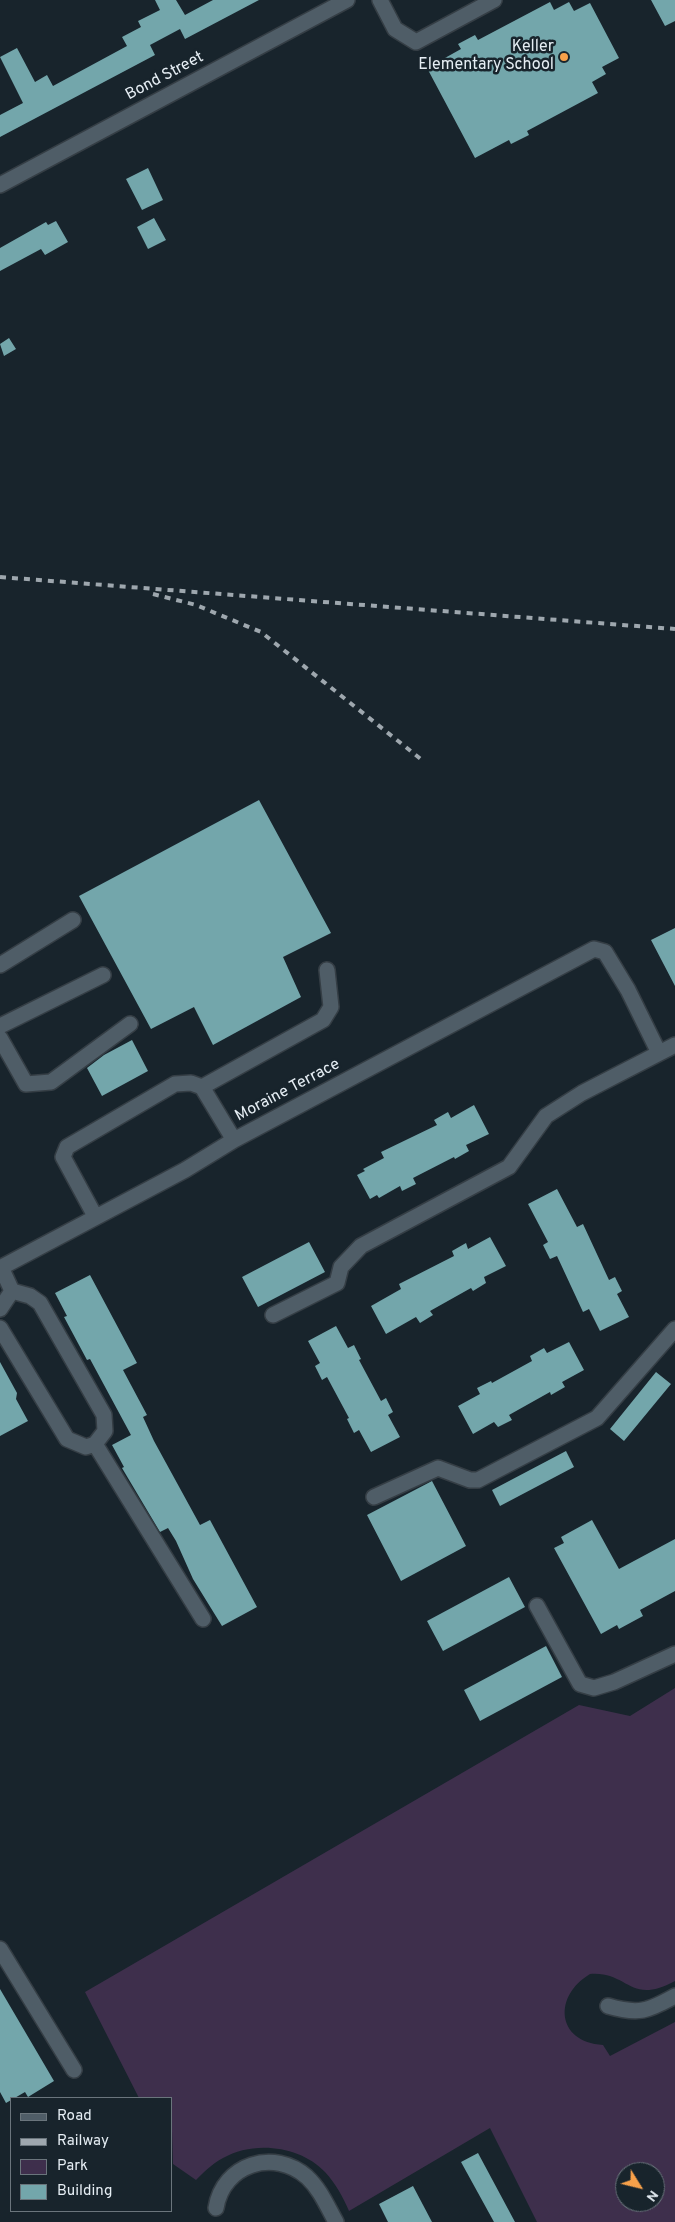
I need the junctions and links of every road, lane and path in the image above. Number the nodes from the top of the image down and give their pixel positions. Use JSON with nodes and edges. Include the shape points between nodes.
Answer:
{"nodes":[{"id":1,"x":347,"y":0,"type":"edge"},
{"id":2,"x":380,"y":0,"type":"edge"},
{"id":3,"x":494,"y":0,"type":"edge"},
{"id":4,"x":0,"y":185,"type":"edge"},
{"id":5,"x":73,"y":920,"type":"dead end"},
{"id":6,"x":0,"y":965,"type":"edge"},
{"id":7,"x":327,"y":970,"type":"dead end"},
{"id":8,"x":102,"y":975,"type":"dead end"},
{"id":9,"x":130,"y":1024,"type":"dead end"},
{"id":10,"x":0,"y":1026,"type":"edge"},
{"id":11,"x":0,"y":1038,"type":"edge"},
{"id":12,"x":675,"y":1045,"type":"edge"},
{"id":13,"x":659,"y":1052,"type":"junction"},
{"id":14,"x":202,"y":1087,"type":"junction"},
{"id":15,"x":234,"y":1140,"type":"junction"},
{"id":16,"x":95,"y":1216,"type":"junction"},
{"id":17,"x":0,"y":1267,"type":"edge"},
{"id":18,"x":12,"y":1291,"type":"junction"},
{"id":19,"x":0,"y":1309,"type":"edge"},
{"id":20,"x":273,"y":1315,"type":"dead end"},
{"id":21,"x":0,"y":1328,"type":"edge"},
{"id":22,"x":675,"y":1330,"type":"edge"},
{"id":23,"x":95,"y":1444,"type":"junction"},
{"id":24,"x":374,"y":1497,"type":"dead end"},
{"id":25,"x":537,"y":1606,"type":"dead end"},
{"id":26,"x":203,"y":1619,"type":"dead end"},
{"id":27,"x":675,"y":1654,"type":"edge"},
{"id":28,"x":0,"y":1949,"type":"edge"},
{"id":29,"x":675,"y":1996,"type":"edge"},
{"id":30,"x":608,"y":2006,"type":"dead end"},
{"id":31,"x":74,"y":2070,"type":"dead end"},
{"id":32,"x":216,"y":2208,"type":"dead end"},
{"id":33,"x":336,"y":2222,"type":"edge"}],
"edges":[{"from":1,"to":4,"type":"street","name":"Bond Street"},
{"from":2,"to":3,"type":"street","via":[[395,29],[416,42]]},
{"from":5,"to":6,"type":"street"},
{"from":7,"to":14,"type":"street","via":[[332,1006],[323,1020]]},
{"from":8,"to":10,"type":"street"},
{"from":9,"to":11,"type":"street","via":[[51,1082],[26,1084]]},
{"from":12,"to":13,"type":"street"},
{"from":13,"to":15,"type":"street","name":"Moraine Terrace","via":[[605,952],[594,949]]},
{"from":13,"to":20,"type":"street","via":[[546,1116],[509,1167],[361,1246],[341,1267],[337,1283]]},
{"from":14,"to":15,"type":"street"},
{"from":14,"to":16,"type":"street","via":[[191,1083],[175,1084],[67,1147],[63,1157]]},
{"from":15,"to":16,"type":"street","name":"Moraine Terrace","via":[[185,1170]]},
{"from":16,"to":17,"type":"street","name":"Moraine Terrace"},
{"from":17,"to":18,"type":"street"},
{"from":18,"to":19,"type":"street"},
{"from":18,"to":23,"type":"street","via":[[40,1303],[104,1415],[105,1431]]},
{"from":21,"to":23,"type":"street","via":[[67,1439],[86,1447]]},
{"from":22,"to":24,"type":"street","via":[[597,1418],[478,1480],[438,1468]]},
{"from":23,"to":26,"type":"street"},
{"from":25,"to":27,"type":"street","via":[[580,1684],[594,1688],[614,1682]]},
{"from":28,"to":31,"type":"street"},
{"from":29,"to":30,"type":"street","via":[[648,2011],[624,2011]]},
{"from":32,"to":33,"type":"street","via":[[218,2196],[234,2174],[254,2163],[274,2161],[294,2168],[313,2183]]}]}
